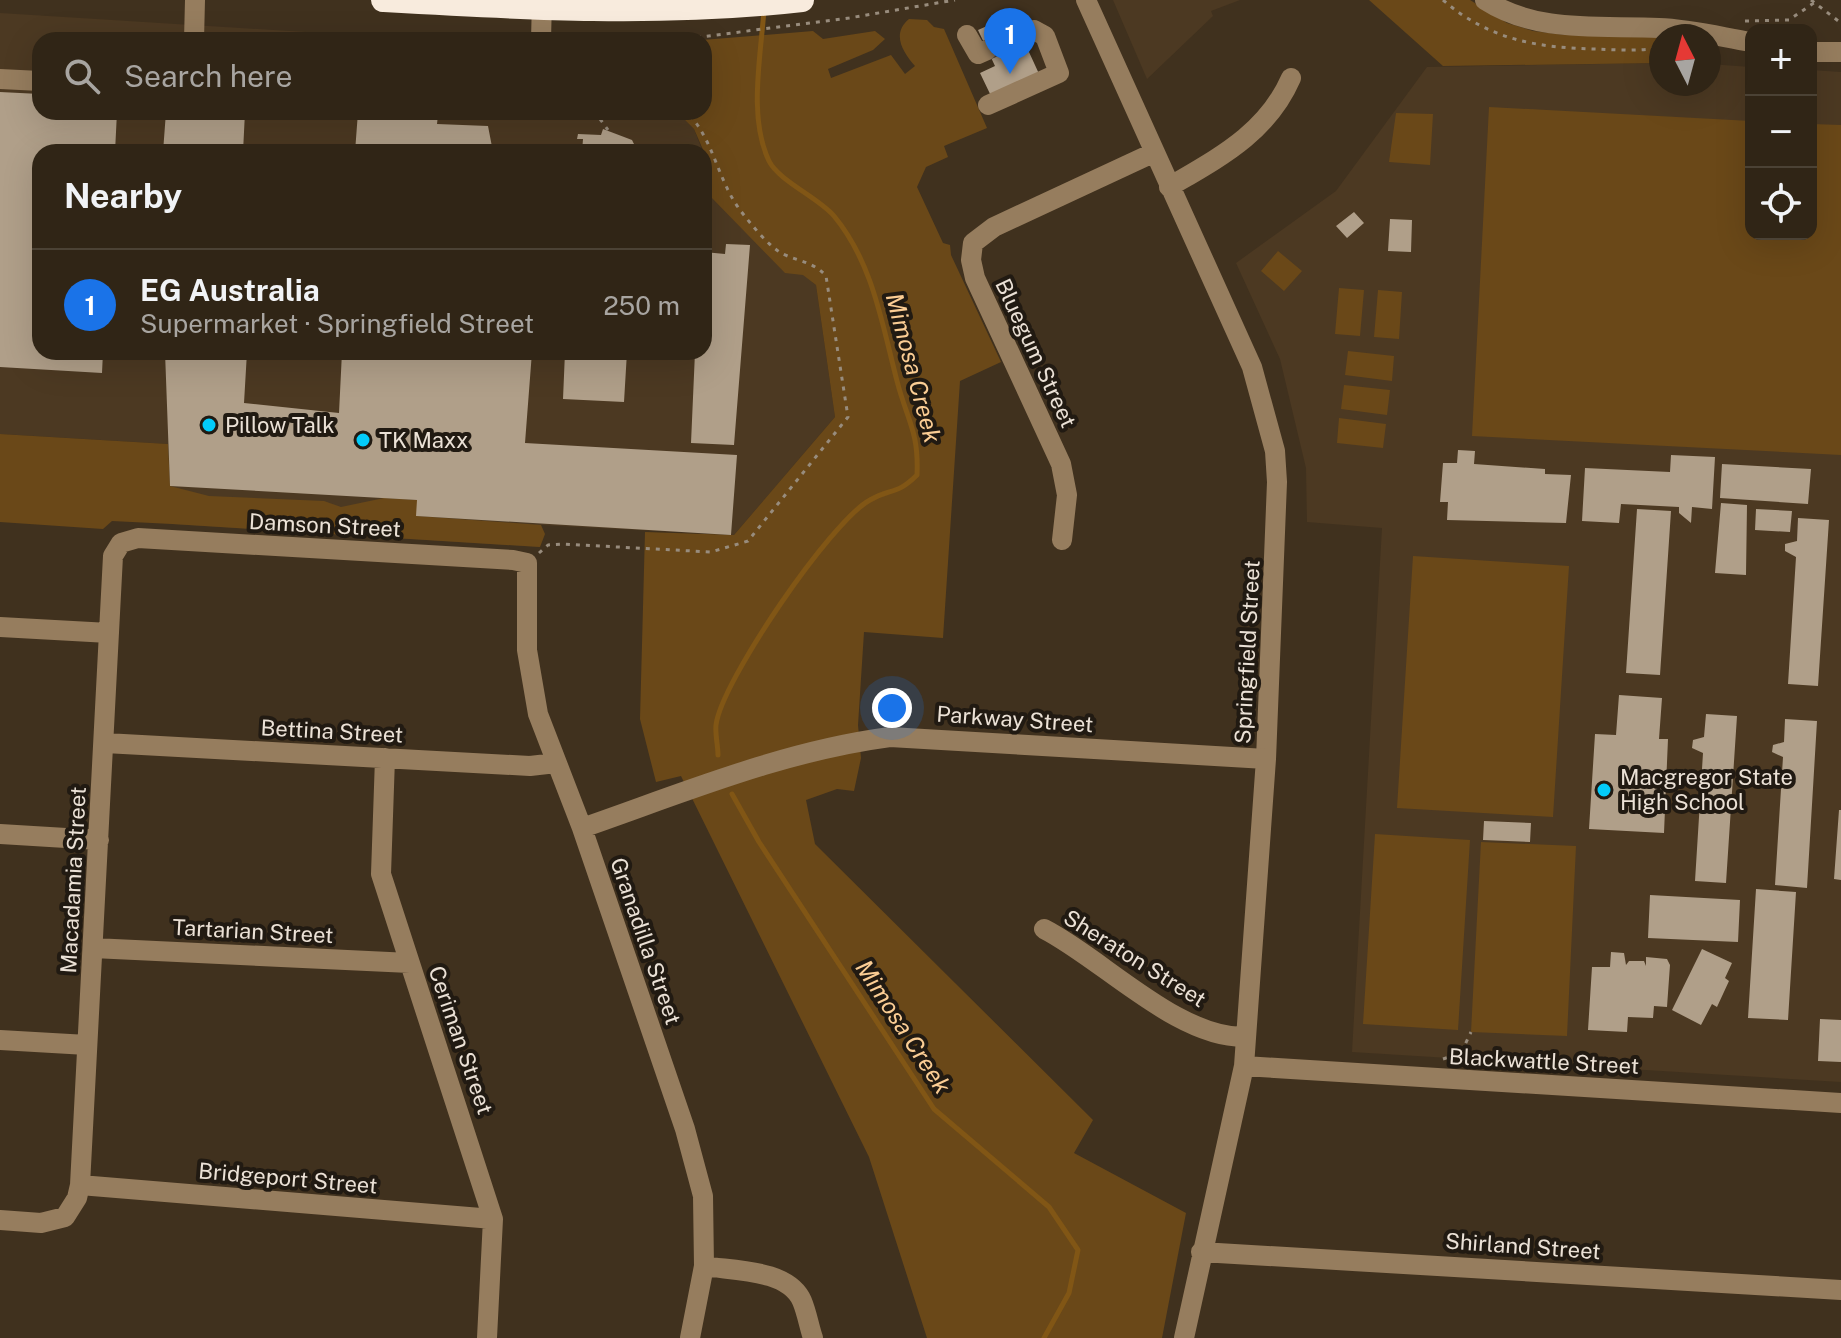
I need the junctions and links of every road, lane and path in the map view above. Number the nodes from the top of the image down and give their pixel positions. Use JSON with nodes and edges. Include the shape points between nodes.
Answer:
{"nodes":[{"id":1,"x":195,"y":0,"type":"edge"},
{"id":2,"x":383,"y":0,"type":"edge"},
{"id":3,"x":800,"y":0,"type":"edge"},
{"id":4,"x":955,"y":0,"type":"edge"},
{"id":5,"x":1086,"y":0,"type":"edge"},
{"id":6,"x":1485,"y":0,"type":"edge"},
{"id":7,"x":1815,"y":1,"type":"edge"},
{"id":8,"x":542,"y":4,"type":"edge"},
{"id":9,"x":1735,"y":20,"type":"dead end"},
{"id":10,"x":1841,"y":23,"type":"edge"},
{"id":11,"x":194,"y":32,"type":"edge"},
{"id":12,"x":541,"y":32,"type":"edge"},
{"id":13,"x":712,"y":34,"type":"edge"},
{"id":14,"x":967,"y":35,"type":"dead end"},
{"id":15,"x":1021,"y":35,"type":"dead end"},
{"id":16,"x":1745,"y":41,"type":"edge"},
{"id":17,"x":987,"y":50,"type":"dead end"},
{"id":18,"x":1817,"y":52,"type":"edge"},
{"id":19,"x":1841,"y":52,"type":"edge"},
{"id":20,"x":1291,"y":78,"type":"dead end"},
{"id":21,"x":0,"y":79,"type":"edge"},
{"id":22,"x":32,"y":81,"type":"edge"},
{"id":23,"x":988,"y":105,"type":"dead end"},
{"id":24,"x":601,"y":120,"type":"edge"},
{"id":25,"x":693,"y":120,"type":"edge"},
{"id":26,"x":608,"y":130,"type":"dead end"},
{"id":27,"x":710,"y":144,"type":"edge"},
{"id":28,"x":712,"y":150,"type":"edge"},
{"id":29,"x":1153,"y":153,"type":"junction"},
{"id":30,"x":1169,"y":187,"type":"junction"},
{"id":31,"x":1062,"y":540,"type":"dead end"},
{"id":32,"x":121,"y":543,"type":"joint"},
{"id":33,"x":527,"y":563,"type":"junction"},
{"id":34,"x":0,"y":627,"type":"edge"},
{"id":35,"x":109,"y":633,"type":"junction"},
{"id":36,"x":105,"y":743,"type":"junction"},
{"id":37,"x":385,"y":758,"type":"junction"},
{"id":38,"x":1266,"y":759,"type":"junction"},
{"id":39,"x":556,"y":763,"type":"junction"},
{"id":40,"x":582,"y":828,"type":"junction"},
{"id":41,"x":0,"y":834,"type":"edge"},
{"id":42,"x":99,"y":840,"type":"junction"},
{"id":43,"x":1044,"y":929,"type":"dead end"},
{"id":44,"x":93,"y":948,"type":"junction"},
{"id":45,"x":410,"y":963,"type":"junction"},
{"id":46,"x":1471,"y":1032,"type":"dead end"},
{"id":47,"x":1246,"y":1037,"type":"junction"},
{"id":48,"x":0,"y":1040,"type":"edge"},
{"id":49,"x":87,"y":1045,"type":"junction"},
{"id":50,"x":1244,"y":1066,"type":"junction"},
{"id":51,"x":1440,"y":1078,"type":"junction"},
{"id":52,"x":1841,"y":1103,"type":"edge"},
{"id":53,"x":80,"y":1185,"type":"junction"},
{"id":54,"x":493,"y":1219,"type":"junction"},
{"id":55,"x":0,"y":1220,"type":"edge"},
{"id":56,"x":1201,"y":1252,"type":"junction"},
{"id":57,"x":704,"y":1266,"type":"junction"},
{"id":58,"x":1841,"y":1290,"type":"edge"},
{"id":59,"x":487,"y":1338,"type":"edge"},
{"id":60,"x":690,"y":1338,"type":"edge"},
{"id":61,"x":813,"y":1338,"type":"edge"},
{"id":62,"x":1184,"y":1338,"type":"edge"}],
"edges":[{"from":1,"to":11,"type":"street"},
{"from":2,"to":8,"type":"highway"},
{"from":3,"to":8,"type":"highway","via":[[606,11]]},
{"from":4,"to":13,"type":"path"},
{"from":5,"to":29,"type":"street","name":"Springfield Street"},
{"from":6,"to":16,"type":"street","via":[[1534,21],[1665,28]]},
{"from":7,"to":9,"type":"path","via":[[1789,20]]},
{"from":7,"to":10,"type":"path"},
{"from":8,"to":12,"type":"street"},
{"from":14,"to":17,"type":"street","via":[[978,54]]},
{"from":15,"to":23,"type":"street","via":[[1034,30],[1045,36],[1059,73]]},
{"from":18,"to":19,"type":"street"},
{"from":20,"to":30,"type":"street","via":[[1280,104],[1259,128]]},
{"from":21,"to":22,"type":"street"},
{"from":24,"to":26,"type":"path"},
{"from":25,"to":27,"type":"path"},
{"from":28,"to":33,"type":"path","via":[[740,211],[781,253],[816,265],[826,276],[848,417],[748,541],[711,552],[548,545]]},
{"from":29,"to":30,"type":"street","name":"Springfield Street"},
{"from":29,"to":31,"type":"street","name":"Bluegum Street","via":[[994,227],[973,243],[975,278],[1061,464],[1067,495]]},
{"from":30,"to":38,"type":"street","name":"Springfield Street","via":[[1252,367],[1275,451],[1278,515]]},
{"from":32,"to":33,"type":"street","name":"Damson Street","via":[[138,538]]},
{"from":32,"to":35,"type":"street","name":"Macadamia Street","via":[[113,556]]},
{"from":33,"to":39,"type":"street","name":"Granadilla Street","via":[[530,677]]},
{"from":34,"to":35,"type":"street"},
{"from":35,"to":36,"type":"street","name":"Macadamia Street"},
{"from":36,"to":37,"type":"street","name":"Bettina Street"},
{"from":36,"to":42,"type":"street","name":"Macadamia Street"},
{"from":37,"to":39,"type":"street","name":"Bettina Street"},
{"from":37,"to":45,"type":"street","name":"Ceriman Street","via":[[381,874]]},
{"from":38,"to":40,"type":"street","name":"Parkway Street","via":[[890,737],[767,764]]},
{"from":38,"to":47,"type":"street","name":"Springfield Street"},
{"from":39,"to":40,"type":"street","name":"Granadilla Street"},
{"from":40,"to":57,"type":"street","name":"Granadilla Street","via":[[685,1129],[703,1196]]},
{"from":41,"to":42,"type":"street"},
{"from":42,"to":44,"type":"street","name":"Macadamia Street"},
{"from":43,"to":47,"type":"street","name":"Sheraton Street","via":[[1132,989],[1205,1030]]},
{"from":44,"to":45,"type":"street","name":"Tartarian Street"},
{"from":44,"to":49,"type":"street","name":"Macadamia Street"},
{"from":45,"to":54,"type":"street","name":"Ceriman Street"},
{"from":46,"to":51,"type":"path","via":[[1461,1053],[1443,1059]]},
{"from":47,"to":50,"type":"street","name":"Springfield Street"},
{"from":48,"to":49,"type":"street"},
{"from":49,"to":53,"type":"street","name":"Macadamia Street"},
{"from":50,"to":51,"type":"street","name":"Blackwattle Street"},
{"from":50,"to":56,"type":"street","name":"Springfield Street"},
{"from":51,"to":52,"type":"street","name":"Blackwattle Street"},
{"from":53,"to":54,"type":"street","name":"Bridgeport Street"},
{"from":53,"to":55,"type":"street","name":"Macadamia Street","via":[[65,1217],[41,1223]]},
{"from":54,"to":59,"type":"street","name":"Ceriman Street"},
{"from":56,"to":58,"type":"street","name":"Shirland Street"},
{"from":56,"to":62,"type":"street","name":"Springfield Street"},
{"from":57,"to":60,"type":"street","name":"Granadilla Street"},
{"from":57,"to":61,"type":"street","via":[[770,1276],[793,1288]]}]}
